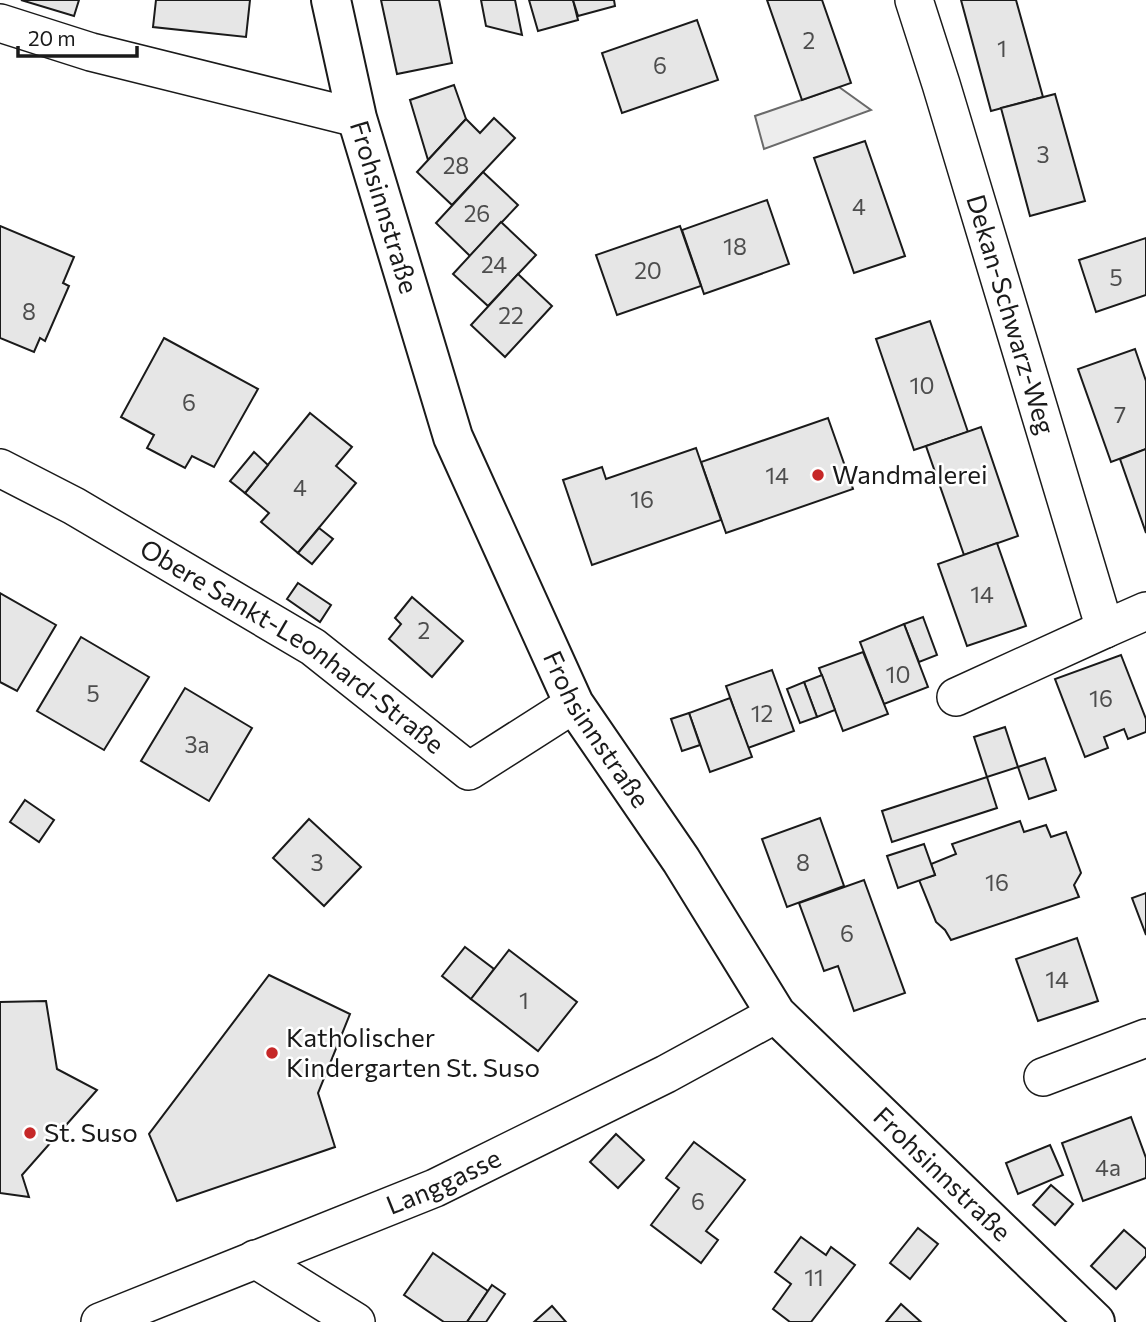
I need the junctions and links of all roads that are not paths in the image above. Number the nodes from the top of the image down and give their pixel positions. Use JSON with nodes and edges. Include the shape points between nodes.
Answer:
{"nodes":[{"id":1,"x":331,"y":0,"type":"edge"},
{"id":2,"x":914,"y":0,"type":"edge"},
{"id":3,"x":0,"y":23,"type":"edge"},
{"id":4,"x":357,"y":118,"type":"junction"},
{"id":5,"x":0,"y":468,"type":"edge"},
{"id":6,"x":1146,"y":611,"type":"edge"},
{"id":7,"x":1105,"y":629,"type":"junction"},
{"id":8,"x":956,"y":697,"type":"dead end"},
{"id":9,"x":574,"y":704,"type":"junction"},
{"id":10,"x":776,"y":1014,"type":"junction"},
{"id":11,"x":1146,"y":1038,"type":"edge"},
{"id":12,"x":1043,"y":1077,"type":"dead end"},
{"id":13,"x":255,"y":1259,"type":"junction"},
{"id":14,"x":100,"y":1322,"type":"edge"},
{"id":15,"x":356,"y":1322,"type":"edge"},
{"id":16,"x":1095,"y":1322,"type":"edge"}],
"edges":[{"from":1,"to":4,"type":"street","name":"Frohsinnstraße"},
{"from":2,"to":7,"type":"street","name":"Dekan-Schwarz-Weg"},
{"from":3,"to":4,"type":"street","via":[[91,52]]},
{"from":4,"to":9,"type":"street","name":"Frohsinnstraße","via":[[453,437]]},
{"from":5,"to":9,"type":"street","name":"Obere Sankt-Leonhard-Straße","via":[[74,506],[313,647],[469,771]]},
{"from":6,"to":7,"type":"street"},
{"from":7,"to":8,"type":"street"},
{"from":9,"to":10,"type":"street","name":"Frohsinnstraße","via":[[681,860]]},
{"from":10,"to":13,"type":"street","name":"Langgasse","via":[[435,1188]]},
{"from":10,"to":16,"type":"street","name":"Frohsinnstraße"},
{"from":11,"to":12,"type":"street"},
{"from":13,"to":14,"type":"street","name":"Langgasse"},
{"from":13,"to":15,"type":"street"}]}
